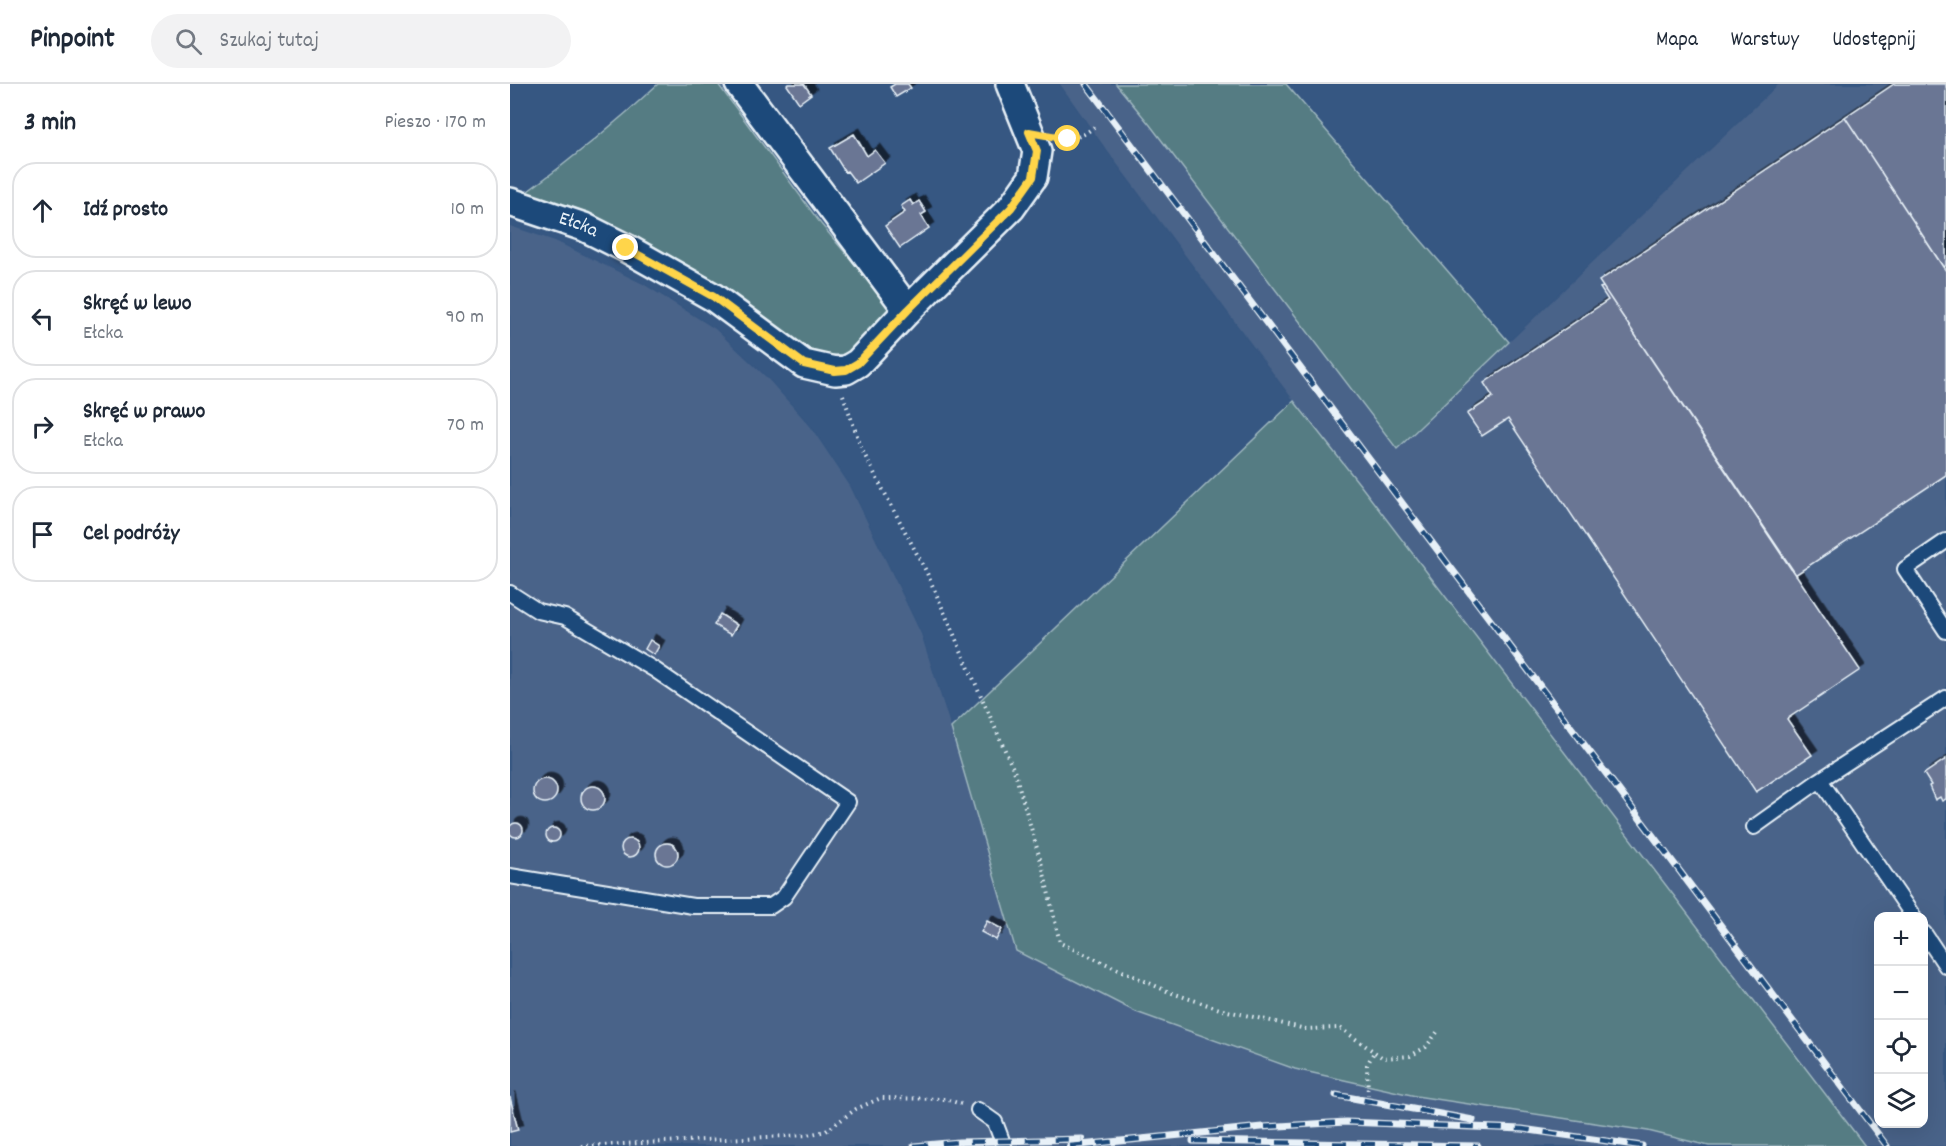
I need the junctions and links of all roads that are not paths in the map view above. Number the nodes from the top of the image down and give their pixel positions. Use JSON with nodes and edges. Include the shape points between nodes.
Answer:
{"nodes":[{"id":1,"x":739,"y":84,"type":"edge"},
{"id":2,"x":1010,"y":84,"type":"edge"},
{"id":3,"x":510,"y":202,"type":"edge"},
{"id":4,"x":908,"y":310,"type":"junction"},
{"id":5,"x":1946,"y":541,"type":"edge"},
{"id":6,"x":510,"y":593,"type":"edge"},
{"id":7,"x":1946,"y":631,"type":"edge"},
{"id":8,"x":1946,"y":698,"type":"edge"},
{"id":9,"x":1820,"y":780,"type":"junction"},
{"id":10,"x":1754,"y":827,"type":"dead end"},
{"id":11,"x":510,"y":876,"type":"edge"},
{"id":12,"x":1910,"y":912,"type":"edge"},
{"id":13,"x":1928,"y":940,"type":"edge"},
{"id":14,"x":1946,"y":966,"type":"edge"},
{"id":15,"x":978,"y":1110,"type":"road end"},
{"id":16,"x":1004,"y":1146,"type":"edge"}],
"edges":[{"from":1,"to":4,"type":"street"},
{"from":2,"to":4,"type":"street","via":[[1037,151],[1033,177],[1011,208]]},
{"from":3,"to":4,"type":"street","name":"Ełcka","via":[[584,227],[626,248],[714,297],[804,364],[846,370],[858,363]]},
{"from":5,"to":7,"type":"lane","via":[[1905,569]]},
{"from":6,"to":11,"type":"lane","via":[[538,611],[565,617],[655,670],[848,802],[784,897],[771,906],[693,906]]},
{"from":8,"to":9,"type":"lane"},
{"from":9,"to":10,"type":"lane"},
{"from":9,"to":12,"type":"lane"},
{"from":13,"to":14,"type":"lane"},
{"from":15,"to":16,"type":"lane","via":[[995,1122]]}]}
